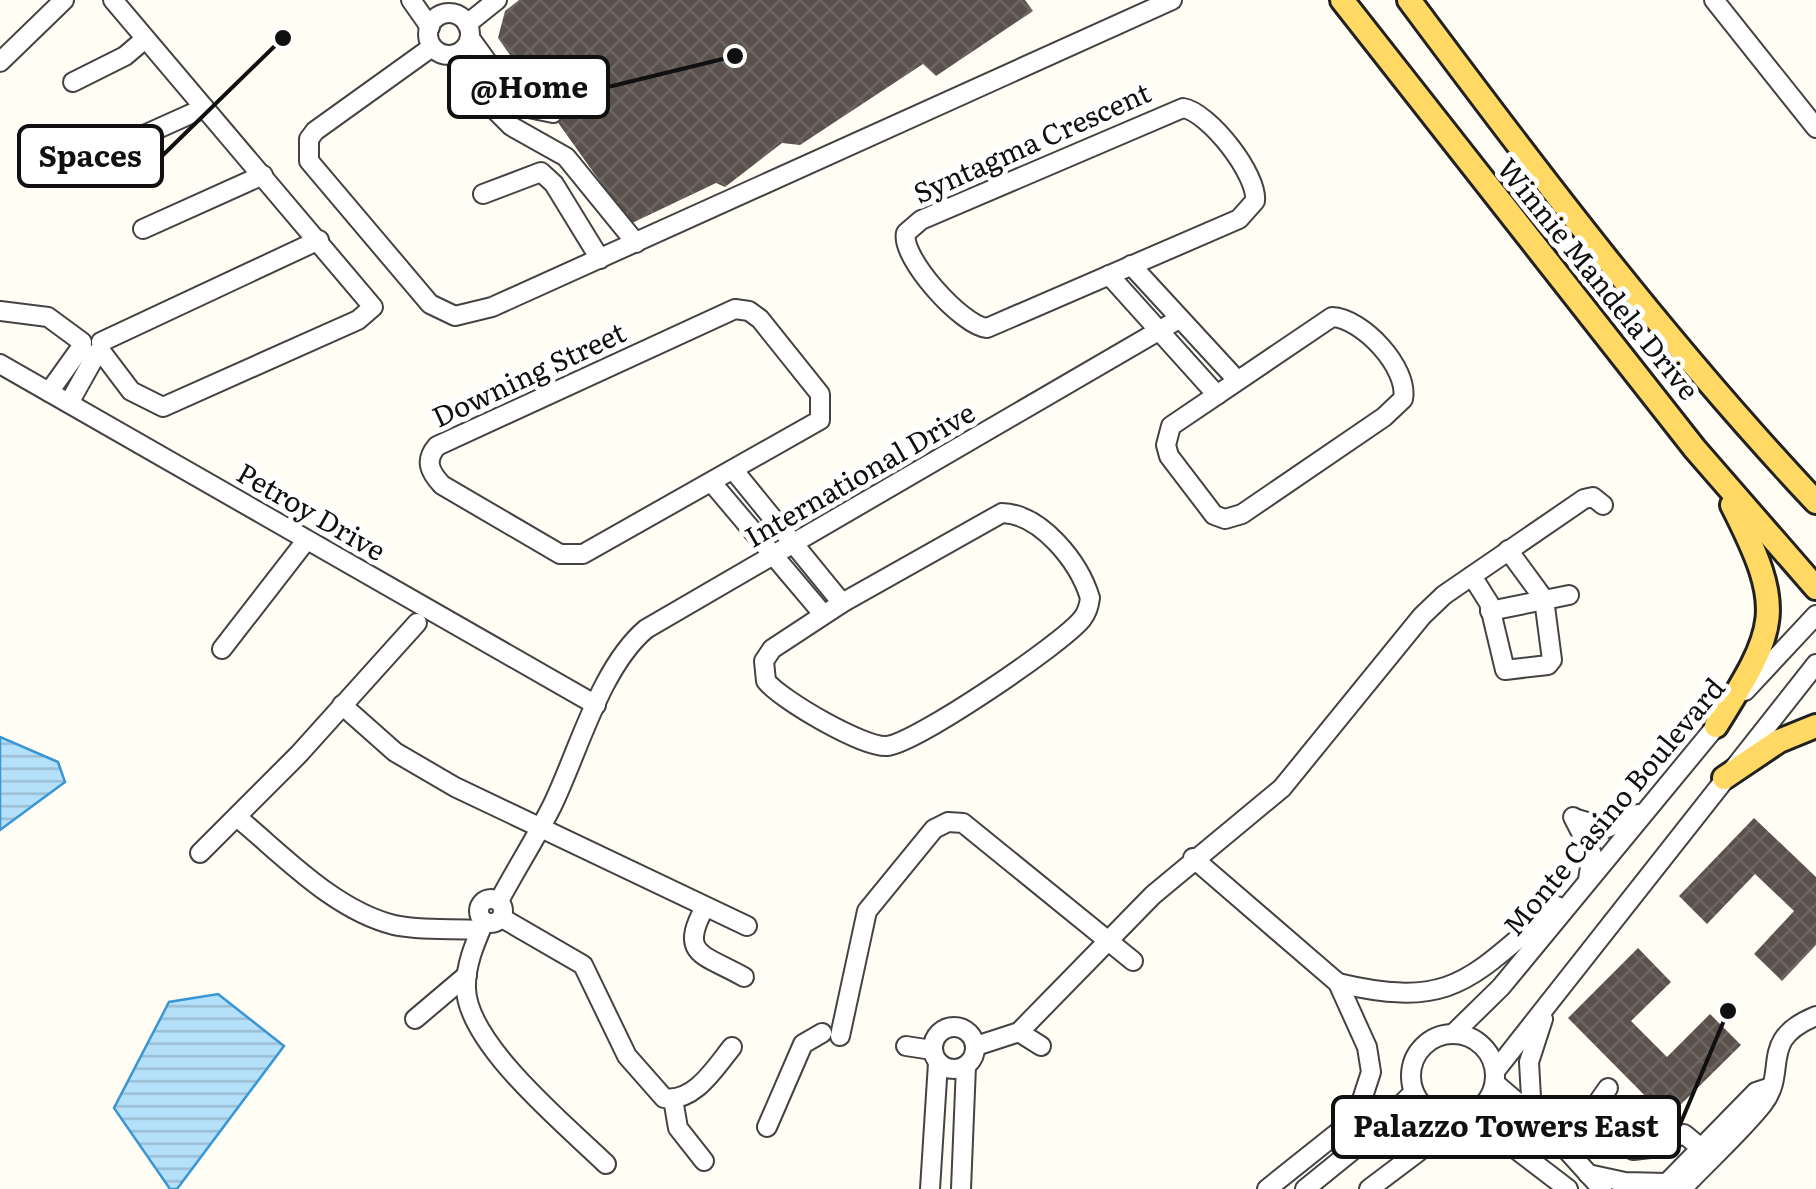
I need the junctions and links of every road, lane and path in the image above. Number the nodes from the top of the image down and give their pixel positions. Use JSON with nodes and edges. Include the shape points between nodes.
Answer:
{"nodes":[{"id":1,"x":64,"y":0,"type":"edge"},
{"id":2,"x":113,"y":0,"type":"edge"},
{"id":3,"x":411,"y":0,"type":"edge"},
{"id":4,"x":497,"y":0,"type":"edge"},
{"id":5,"x":1172,"y":0,"type":"edge"},
{"id":6,"x":1342,"y":0,"type":"edge"},
{"id":7,"x":1409,"y":0,"type":"edge"},
{"id":8,"x":1714,"y":0,"type":"edge"},
{"id":9,"x":444,"y":7,"type":"edge"},
{"id":10,"x":469,"y":31,"type":"junction"},
{"id":11,"x":431,"y":37,"type":"junction"},
{"id":12,"x":146,"y":39,"type":"junction"},
{"id":13,"x":456,"y":54,"type":"junction"},
{"id":14,"x":0,"y":62,"type":"edge"},
{"id":15,"x":73,"y":82,"type":"dead end"},
{"id":16,"x":204,"y":108,"type":"junction"},
{"id":17,"x":553,"y":113,"type":"dead end"},
{"id":18,"x":1816,"y":128,"type":"edge"},
{"id":19,"x":104,"y":152,"type":"dead end"},
{"id":20,"x":263,"y":175,"type":"junction"},
{"id":21,"x":483,"y":194,"type":"dead end"},
{"id":22,"x":143,"y":229,"type":"dead end"},
{"id":23,"x":319,"y":240,"type":"junction"},
{"id":24,"x":636,"y":243,"type":"junction"},
{"id":25,"x":600,"y":259,"type":"junction"},
{"id":26,"x":1132,"y":265,"type":"junction"},
{"id":27,"x":1109,"y":275,"type":"junction"},
{"id":28,"x":0,"y":312,"type":"edge"},
{"id":29,"x":1179,"y":319,"type":"junction"},
{"id":30,"x":1160,"y":332,"type":"junction"},
{"id":31,"x":92,"y":347,"type":"junction"},
{"id":32,"x":0,"y":364,"type":"edge"},
{"id":33,"x":1238,"y":380,"type":"junction"},
{"id":34,"x":50,"y":392,"type":"junction"},
{"id":35,"x":1217,"y":395,"type":"junction"},
{"id":36,"x":69,"y":403,"type":"junction"},
{"id":37,"x":1695,"y":448,"type":"junction"},
{"id":38,"x":1786,"y":470,"type":"junction"},
{"id":39,"x":734,"y":472,"type":"junction"},
{"id":40,"x":713,"y":484,"type":"junction"},
{"id":41,"x":1816,"y":486,"type":"edge"},
{"id":42,"x":1816,"y":502,"type":"edge"},
{"id":43,"x":1604,"y":505,"type":"dead end"},
{"id":44,"x":305,"y":542,"type":"junction"},
{"id":45,"x":794,"y":544,"type":"junction"},
{"id":46,"x":1508,"y":550,"type":"junction"},
{"id":47,"x":775,"y":556,"type":"junction"},
{"id":48,"x":1472,"y":576,"type":"junction"},
{"id":49,"x":1816,"y":588,"type":"edge"},
{"id":50,"x":1569,"y":595,"type":"dead end"},
{"id":51,"x":1544,"y":599,"type":"junction"},
{"id":52,"x":842,"y":603,"type":"junction"},
{"id":53,"x":1490,"y":611,"type":"junction"},
{"id":54,"x":823,"y":614,"type":"junction"},
{"id":55,"x":1816,"y":614,"type":"edge"},
{"id":56,"x":417,"y":622,"type":"dead end"},
{"id":57,"x":222,"y":649,"type":"dead end"},
{"id":58,"x":1816,"y":664,"type":"edge"},
{"id":59,"x":342,"y":705,"type":"junction"},
{"id":60,"x":596,"y":706,"type":"junction"},
{"id":61,"x":1716,"y":726,"type":"junction"},
{"id":62,"x":1816,"y":726,"type":"edge"},
{"id":63,"x":1724,"y":778,"type":"junction"},
{"id":64,"x":1644,"y":810,"type":"junction"},
{"id":65,"x":238,"y":818,"type":"junction"},
{"id":66,"x":538,"y":830,"type":"junction"},
{"id":67,"x":200,"y":853,"type":"dead end"},
{"id":68,"x":1193,"y":858,"type":"junction"},
{"id":69,"x":1590,"y":878,"type":"junction"},
{"id":70,"x":705,"y":906,"type":"junction"},
{"id":71,"x":491,"y":918,"type":"junction"},
{"id":72,"x":748,"y":926,"type":"dead end"},
{"id":73,"x":1110,"y":942,"type":"junction"},
{"id":74,"x":1133,"y":961,"type":"dead end"},
{"id":75,"x":467,"y":975,"type":"junction"},
{"id":76,"x":744,"y":977,"type":"dead end"},
{"id":77,"x":1338,"y":983,"type":"junction"},
{"id":78,"x":1562,"y":983,"type":"junction"},
{"id":79,"x":1816,"y":1016,"type":"edge"},
{"id":80,"x":414,"y":1018,"type":"dead end"},
{"id":81,"x":1020,"y":1032,"type":"junction"},
{"id":82,"x":1453,"y":1034,"type":"junction"},
{"id":83,"x":906,"y":1046,"type":"dead end"},
{"id":84,"x":976,"y":1046,"type":"junction"},
{"id":85,"x":1041,"y":1046,"type":"dead end"},
{"id":86,"x":732,"y":1047,"type":"dead end"},
{"id":87,"x":935,"y":1056,"type":"junction"},
{"id":88,"x":966,"y":1066,"type":"junction"},
{"id":89,"x":1496,"y":1077,"type":"junction"},
{"id":90,"x":1608,"y":1088,"type":"dead end"},
{"id":91,"x":1414,"y":1092,"type":"junction"},
{"id":92,"x":673,"y":1099,"type":"junction"},
{"id":93,"x":1471,"y":1115,"type":"junction"},
{"id":94,"x":1533,"y":1116,"type":"junction"},
{"id":95,"x":1451,"y":1118,"type":"junction"},
{"id":96,"x":767,"y":1128,"type":"dead end"},
{"id":97,"x":1707,"y":1152,"type":"junction"},
{"id":98,"x":704,"y":1160,"type":"dead end"},
{"id":99,"x":606,"y":1164,"type":"dead end"},
{"id":100,"x":1588,"y":1174,"type":"junction"},
{"id":101,"x":1670,"y":1187,"type":"edge"},
{"id":102,"x":930,"y":1189,"type":"edge"},
{"id":103,"x":961,"y":1189,"type":"edge"},
{"id":104,"x":1266,"y":1189,"type":"edge"},
{"id":105,"x":1306,"y":1189,"type":"edge"},
{"id":106,"x":1369,"y":1189,"type":"edge"},
{"id":107,"x":1568,"y":1189,"type":"edge"},
{"id":108,"x":1602,"y":1189,"type":"edge"}],
"edges":[{"from":1,"to":14,"type":"street"},
{"from":2,"to":12,"type":"street"},
{"from":3,"to":11,"type":"street"},
{"from":4,"to":10,"type":"street"},
{"from":5,"to":24,"type":"street"},
{"from":6,"to":37,"type":"main road","name":"Winnie Mandela Drive"},
{"from":7,"to":38,"type":"main road","name":"Winnie Mandela Drive","via":[[1496,117]]},
{"from":8,"to":18,"type":"street"},
{"from":9,"to":10,"type":"street"},
{"from":9,"to":11,"type":"street"},
{"from":10,"to":13,"type":"street"},
{"from":10,"to":17,"type":"street","via":[[519,106]]},
{"from":11,"to":13,"type":"street","via":[[444,54]]},
{"from":11,"to":25,"type":"street","via":[[315,131],[308,150],[313,170],[442,313],[471,316]]},
{"from":12,"to":15,"type":"street"},
{"from":12,"to":16,"type":"street"},
{"from":13,"to":24,"type":"street","via":[[485,100],[511,126],[566,157]]},
{"from":16,"to":19,"type":"street"},
{"from":16,"to":20,"type":"street"},
{"from":20,"to":22,"type":"street"},
{"from":20,"to":23,"type":"street"},
{"from":21,"to":25,"type":"street","via":[[541,172]]},
{"from":23,"to":31,"type":"street"},
{"from":23,"to":31,"type":"street","via":[[370,299],[368,314],[163,408],[131,390]]},
{"from":24,"to":25,"type":"street"},
{"from":26,"to":27,"type":"street","name":"Syntagma Crescent"},
{"from":26,"to":27,"type":"street","name":"Syntagma Crescent","via":[[1238,219],[1256,202],[1252,180],[1196,110],[1166,112],[938,212],[910,228],[904,242],[961,317],[978,328]]},
{"from":26,"to":29,"type":"street"},
{"from":27,"to":30,"type":"street"},
{"from":28,"to":31,"type":"street","via":[[48,317]]},
{"from":29,"to":30,"type":"street","name":"International Drive"},
{"from":29,"to":33,"type":"street"},
{"from":30,"to":35,"type":"street"},
{"from":30,"to":45,"type":"street","name":"International Drive"},
{"from":31,"to":34,"type":"street"},
{"from":31,"to":36,"type":"street"},
{"from":32,"to":34,"type":"street","name":"Petroy Drive"},
{"from":33,"to":35,"type":"street"},
{"from":33,"to":35,"type":"street","via":[[1325,320],[1345,318],[1356,321],[1388,358],[1405,392],[1384,417],[1242,514],[1224,519],[1185,483],[1166,445],[1171,426]]},
{"from":34,"to":36,"type":"street","name":"Petroy Drive"},
{"from":36,"to":44,"type":"street","name":"Petroy Drive"},
{"from":37,"to":49,"type":"main road","name":"Winnie Mandela Drive"},
{"from":37,"to":61,"type":"main road","via":[[1731,503],[1768,583],[1765,634]]},
{"from":38,"to":41,"type":"main road"},
{"from":38,"to":42,"type":"main road","name":"Winnie Mandela Drive"},
{"from":39,"to":40,"type":"street","name":"Downing Street"},
{"from":39,"to":40,"type":"street","name":"Downing Street","via":[[813,427],[823,412],[820,394],[760,320],[742,309],[437,446],[429,462],[442,485],[572,556]]},
{"from":39,"to":45,"type":"street"},
{"from":40,"to":47,"type":"street"},
{"from":43,"to":46,"type":"street","via":[[1584,500]]},
{"from":44,"to":57,"type":"street"},
{"from":44,"to":60,"type":"street","name":"Petroy Drive"},
{"from":45,"to":47,"type":"street","name":"International Drive"},
{"from":45,"to":52,"type":"street"},
{"from":46,"to":48,"type":"street"},
{"from":46,"to":51,"type":"street"},
{"from":47,"to":54,"type":"street"},
{"from":47,"to":60,"type":"street","name":"International Drive","via":[[646,629]]},
{"from":48,"to":53,"type":"street"},
{"from":48,"to":68,"type":"street","via":[[1422,616],[1282,788]]},
{"from":50,"to":51,"type":"street"},
{"from":51,"to":53,"type":"street"},
{"from":51,"to":53,"type":"street","via":[[1548,665],[1506,670]]},
{"from":52,"to":54,"type":"street"},
{"from":52,"to":54,"type":"street","via":[[1002,513],[1038,524],[1090,598],[1070,630],[890,746],[816,716],[766,681],[764,661],[772,649]]},
{"from":55,"to":61,"type":"street","name":"Monte Casino Boulevard"},
{"from":56,"to":59,"type":"street"},
{"from":58,"to":63,"type":"street"},
{"from":59,"to":65,"type":"street"},
{"from":59,"to":66,"type":"street","via":[[424,771]]},
{"from":60,"to":66,"type":"street","name":"International Drive"},
{"from":61,"to":64,"type":"street","name":"Monte Casino Boulevard"},
{"from":62,"to":63,"type":"main road"},
{"from":63,"to":78,"type":"street"},
{"from":64,"to":69,"type":"street","name":"Monte Casino Boulevard"},
{"from":64,"to":69,"type":"street","via":[[1607,828],[1574,817],[1589,843]]},
{"from":65,"to":67,"type":"street"},
{"from":65,"to":71,"type":"street","via":[[319,886],[378,920],[397,926]]},
{"from":66,"to":70,"type":"street"},
{"from":66,"to":71,"type":"street","name":"International Drive"},
{"from":68,"to":73,"type":"street"},
{"from":68,"to":77,"type":"street"},
{"from":69,"to":77,"type":"street","via":[[1471,976],[1437,992],[1409,995]]},
{"from":69,"to":82,"type":"street","name":"Monte Casino Boulevard"},
{"from":70,"to":72,"type":"street"},
{"from":70,"to":76,"type":"street","via":[[691,941]]},
{"from":71,"to":75,"type":"street","name":"International Drive"},
{"from":71,"to":92,"type":"street","via":[[582,965],[627,1056],[658,1094]]},
{"from":73,"to":74,"type":"street"},
{"from":73,"to":81,"type":"street"},
{"from":73,"to":96,"type":"street","via":[[964,824],[948,822],[867,911],[831,1035],[803,1044]]},
{"from":75,"to":80,"type":"street"},
{"from":75,"to":99,"type":"street","via":[[466,992],[486,1038]]},
{"from":77,"to":104,"type":"street","via":[[1367,1047],[1365,1102],[1329,1144]]},
{"from":78,"to":89,"type":"street"},
{"from":78,"to":94,"type":"street","via":[[1529,1062]]},
{"from":79,"to":97,"type":"street","via":[[1784,1037],[1765,1102]]},
{"from":81,"to":84,"type":"street"},
{"from":81,"to":85,"type":"street"},
{"from":82,"to":89,"type":"street","via":[[1485,1047]]},
{"from":82,"to":91,"type":"street","via":[[1426,1043],[1417,1054]]},
{"from":83,"to":87,"type":"street"},
{"from":84,"to":87,"type":"street","via":[[956,1026],[942,1030]]},
{"from":84,"to":88,"type":"street"},
{"from":86,"to":92,"type":"street","via":[[706,1080]]},
{"from":87,"to":88,"type":"street","via":[[952,1070]]},
{"from":87,"to":102,"type":"street"},
{"from":88,"to":103,"type":"street"},
{"from":89,"to":93,"type":"street","via":[[1487,1102]]},
{"from":89,"to":94,"type":"street"},
{"from":90,"to":97,"type":"street","via":[[1590,1116],[1626,1148],[1650,1148],[1678,1133]]},
{"from":91,"to":95,"type":"street","via":[[1426,1109]]},
{"from":91,"to":105,"type":"street"},
{"from":92,"to":98,"type":"street","via":[[678,1128]]},
{"from":93,"to":95,"type":"street"},
{"from":93,"to":107,"type":"street"},
{"from":94,"to":100,"type":"street"},
{"from":95,"to":106,"type":"street"},
{"from":97,"to":101,"type":"street"},
{"from":100,"to":101,"type":"street"},
{"from":100,"to":108,"type":"street"}]}
